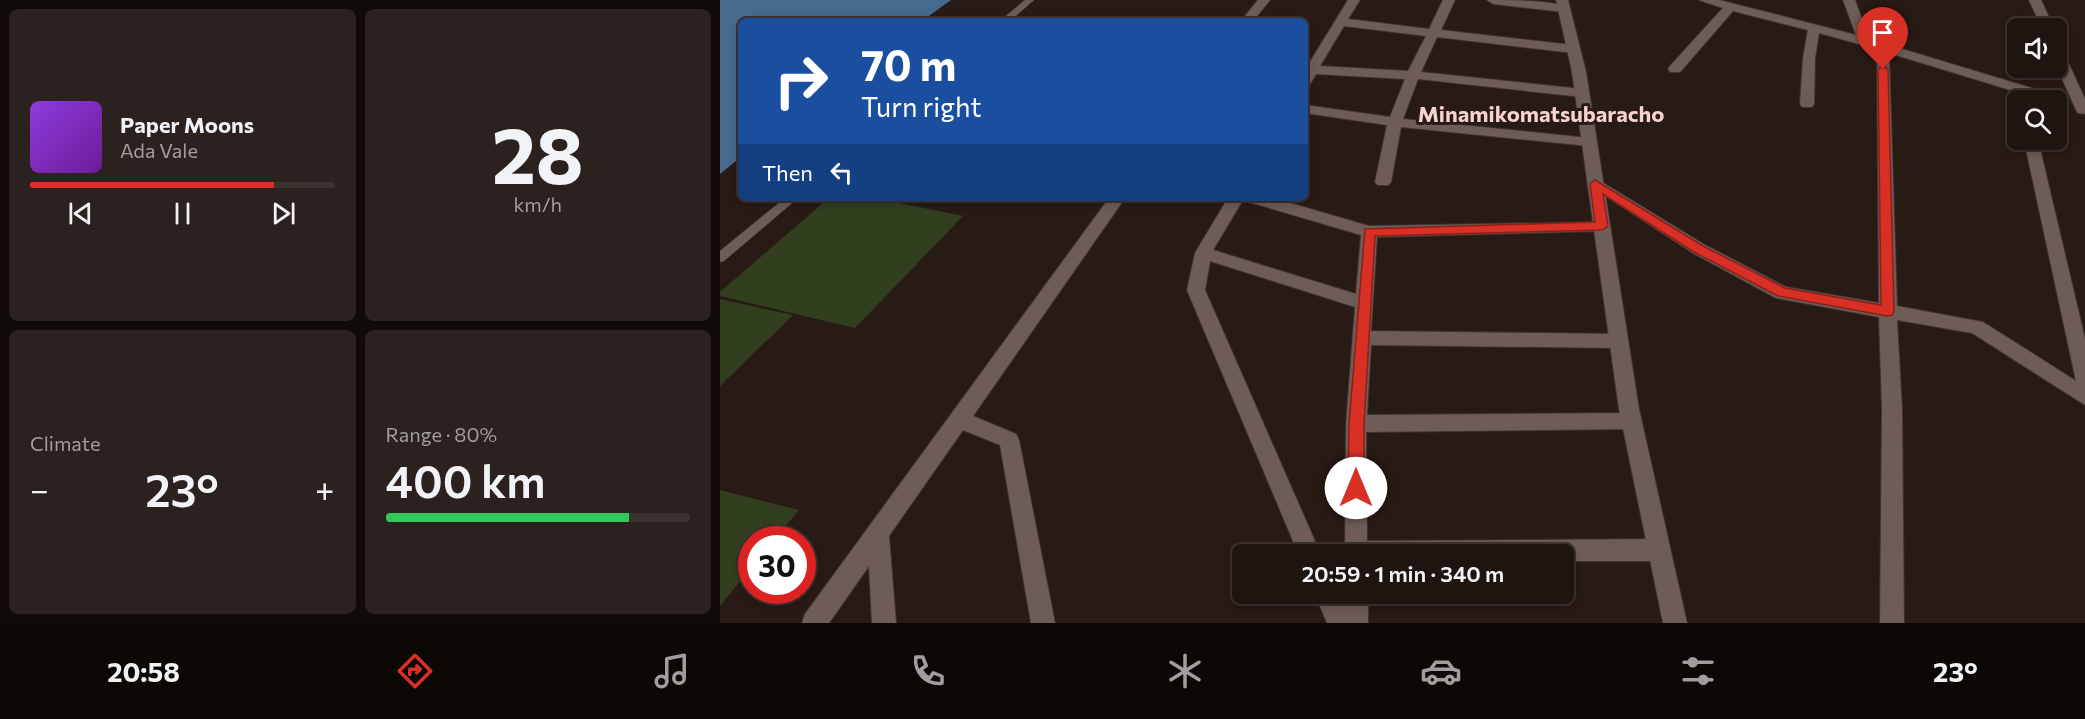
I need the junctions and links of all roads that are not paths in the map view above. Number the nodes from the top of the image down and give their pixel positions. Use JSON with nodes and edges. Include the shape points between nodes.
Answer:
{"nodes":[{"id":1,"x":1030,"y":0,"type":"edge"},
{"id":2,"x":1264,"y":0,"type":"edge"},
{"id":3,"x":1354,"y":0,"type":"edge"},
{"id":4,"x":1449,"y":0,"type":"edge"},
{"id":5,"x":1493,"y":0,"type":"edge"},
{"id":6,"x":1705,"y":0,"type":"edge"},
{"id":7,"x":1849,"y":0,"type":"edge"},
{"id":8,"x":2035,"y":0,"type":"edge"},
{"id":9,"x":1563,"y":4,"type":"edge"},
{"id":10,"x":1730,"y":6,"type":"junction"},
{"id":11,"x":1009,"y":18,"type":"edge"},
{"id":12,"x":1249,"y":18,"type":"edge"},
{"id":13,"x":2043,"y":18,"type":"edge"},
{"id":14,"x":1340,"y":22,"type":"junction"},
{"id":15,"x":1814,"y":28,"type":"junction"},
{"id":16,"x":1435,"y":33,"type":"junction"},
{"id":17,"x":1864,"y":41,"type":"junction"},
{"id":18,"x":1883,"y":47,"type":"junction"},
{"id":19,"x":1574,"y":49,"type":"junction"},
{"id":20,"x":1675,"y":69,"type":"dead end"},
{"id":21,"x":2067,"y":73,"type":"edge"},
{"id":22,"x":1308,"y":75,"type":"edge"},
{"id":23,"x":1413,"y":75,"type":"junction"},
{"id":24,"x":2013,"y":90,"type":"edge"},
{"id":25,"x":1582,"y":93,"type":"junction"},
{"id":26,"x":1807,"y":104,"type":"dead end"},
{"id":27,"x":2067,"y":105,"type":"edge"},
{"id":28,"x":1308,"y":109,"type":"edge"},
{"id":29,"x":2084,"y":111,"type":"edge"},
{"id":30,"x":1395,"y":122,"type":"junction"},
{"id":31,"x":1589,"y":142,"type":"junction"},
{"id":32,"x":2033,"y":150,"type":"edge"},
{"id":33,"x":1383,"y":182,"type":"dead end"},
{"id":34,"x":1595,"y":184,"type":"junction"},
{"id":35,"x":788,"y":201,"type":"edge"},
{"id":36,"x":1115,"y":201,"type":"edge"},
{"id":37,"x":1234,"y":201,"type":"edge"},
{"id":38,"x":1265,"y":201,"type":"edge"},
{"id":39,"x":1602,"y":226,"type":"junction"},
{"id":40,"x":1369,"y":232,"type":"junction"},
{"id":41,"x":1203,"y":253,"type":"junction"},
{"id":42,"x":720,"y":258,"type":"edge"},
{"id":43,"x":1364,"y":303,"type":"junction"},
{"id":44,"x":1887,"y":311,"type":"junction"},
{"id":45,"x":1362,"y":338,"type":"junction"},
{"id":46,"x":1618,"y":341,"type":"junction"},
{"id":47,"x":2085,"y":380,"type":"edge"},
{"id":48,"x":2085,"y":397,"type":"edge"},
{"id":49,"x":959,"y":419,"type":"junction"},
{"id":50,"x":1631,"y":421,"type":"junction"},
{"id":51,"x":1356,"y":424,"type":"junction"},
{"id":52,"x":878,"y":533,"type":"junction"},
{"id":53,"x":1305,"y":544,"type":"edge"},
{"id":54,"x":1356,"y":544,"type":"edge"},
{"id":55,"x":1659,"y":550,"type":"junction"},
{"id":56,"x":1574,"y":551,"type":"edge"},
{"id":57,"x":1331,"y":604,"type":"edge"},
{"id":58,"x":1356,"y":604,"type":"edge"},
{"id":59,"x":814,"y":623,"type":"edge"},
{"id":60,"x":884,"y":623,"type":"edge"},
{"id":61,"x":1043,"y":623,"type":"edge"},
{"id":62,"x":1339,"y":623,"type":"edge"},
{"id":63,"x":1356,"y":623,"type":"edge"},
{"id":64,"x":1675,"y":623,"type":"edge"},
{"id":65,"x":1892,"y":623,"type":"edge"}],
"edges":[{"from":1,"to":11,"type":"lane"},
{"from":2,"to":12,"type":"street"},
{"from":3,"to":14,"type":"street"},
{"from":4,"to":16,"type":"street"},
{"from":5,"to":9,"type":"street"},
{"from":6,"to":10,"type":"street"},
{"from":7,"to":17,"type":"street"},
{"from":8,"to":13,"type":"street"},
{"from":9,"to":19,"type":"street"},
{"from":10,"to":15,"type":"street"},
{"from":10,"to":20,"type":"street"},
{"from":14,"to":16,"type":"street"},
{"from":14,"to":22,"type":"street"},
{"from":15,"to":17,"type":"street"},
{"from":15,"to":26,"type":"street"},
{"from":16,"to":19,"type":"street"},
{"from":16,"to":23,"type":"street"},
{"from":17,"to":18,"type":"street"},
{"from":18,"to":24,"type":"street"},
{"from":18,"to":44,"type":"street"},
{"from":19,"to":25,"type":"street"},
{"from":21,"to":29,"type":"street"},
{"from":22,"to":23,"type":"street"},
{"from":23,"to":25,"type":"street"},
{"from":23,"to":30,"type":"street"},
{"from":25,"to":31,"type":"street"},
{"from":27,"to":29,"type":"street"},
{"from":28,"to":30,"type":"street"},
{"from":30,"to":31,"type":"street"},
{"from":30,"to":33,"type":"street"},
{"from":31,"to":34,"type":"street"},
{"from":32,"to":47,"type":"street"},
{"from":34,"to":39,"type":"street"},
{"from":34,"to":44,"type":"street","via":[[1699,249],[1782,292]]},
{"from":35,"to":42,"type":"lane"},
{"from":36,"to":49,"type":"street"},
{"from":37,"to":41,"type":"street"},
{"from":38,"to":40,"type":"street"},
{"from":39,"to":40,"type":"street"},
{"from":39,"to":46,"type":"street"},
{"from":40,"to":43,"type":"street"},
{"from":41,"to":43,"type":"street"},
{"from":41,"to":53,"type":"street","via":[[1196,290]]},
{"from":43,"to":45,"type":"street"},
{"from":44,"to":48,"type":"street","via":[[1977,327]]},
{"from":44,"to":65,"type":"street","via":[[1892,409]]},
{"from":45,"to":46,"type":"street"},
{"from":45,"to":51,"type":"street"},
{"from":46,"to":50,"type":"street"},
{"from":49,"to":52,"type":"street"},
{"from":49,"to":61,"type":"street","via":[[1009,440]]},
{"from":50,"to":51,"type":"street"},
{"from":50,"to":55,"type":"street"},
{"from":51,"to":54,"type":"street"},
{"from":52,"to":59,"type":"street"},
{"from":52,"to":60,"type":"street"},
{"from":55,"to":56,"type":"street"},
{"from":55,"to":64,"type":"street"},
{"from":57,"to":62,"type":"street"},
{"from":58,"to":63,"type":"street"}]}
